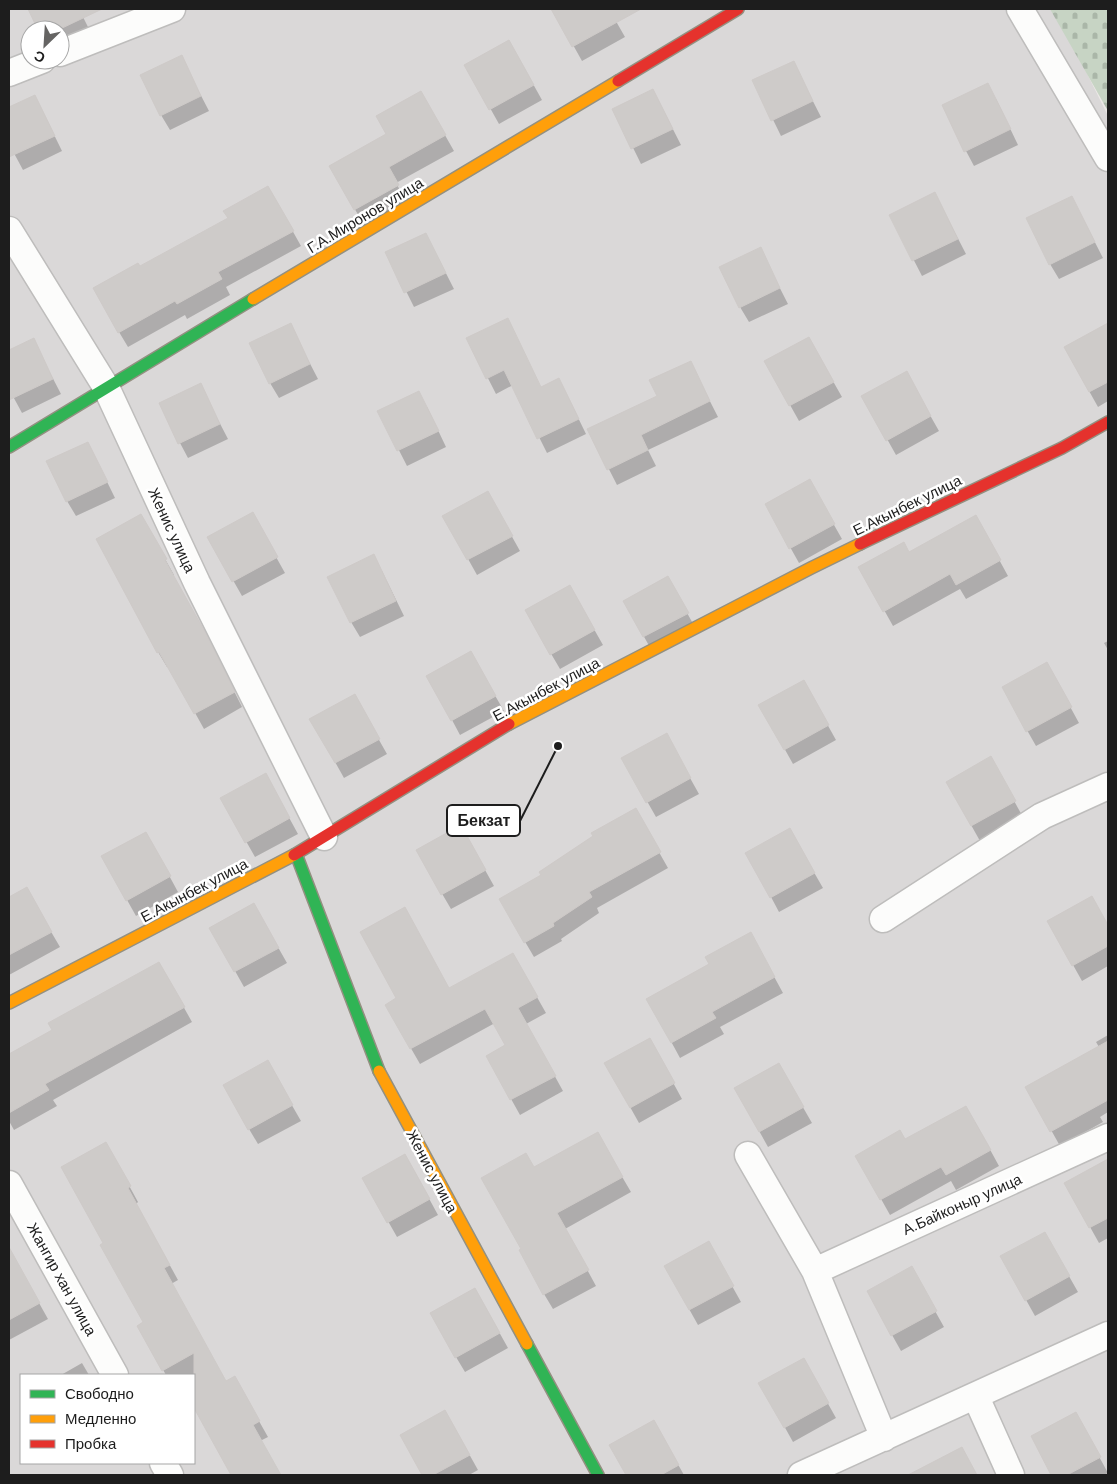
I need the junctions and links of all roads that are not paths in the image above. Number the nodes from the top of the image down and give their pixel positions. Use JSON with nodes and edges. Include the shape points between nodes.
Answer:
{"nodes":[{"id":1,"x":172,"y":9,"type":"edge"},
{"id":2,"x":738,"y":9,"type":"edge"},
{"id":3,"x":1020,"y":9,"type":"edge"},
{"id":4,"x":70,"y":49,"type":"edge"},
{"id":5,"x":1108,"y":158,"type":"edge"},
{"id":6,"x":9,"y":230,"type":"edge"},
{"id":7,"x":106,"y":387,"type":"junction"},
{"id":8,"x":1108,"y":422,"type":"edge"},
{"id":9,"x":9,"y":448,"type":"edge"},
{"id":10,"x":1108,"y":786,"type":"edge"},
{"id":11,"x":324,"y":837,"type":"junction"},
{"id":12,"x":296,"y":854,"type":"junction"},
{"id":13,"x":883,"y":919,"type":"dead end"},
{"id":14,"x":9,"y":1004,"type":"edge"},
{"id":15,"x":1108,"y":1137,"type":"edge"},
{"id":16,"x":748,"y":1155,"type":"dead end"},
{"id":17,"x":9,"y":1184,"type":"edge"},
{"id":18,"x":815,"y":1271,"type":"junction"},
{"id":19,"x":1108,"y":1335,"type":"edge"},
{"id":20,"x":114,"y":1374,"type":"edge"},
{"id":21,"x":976,"y":1397,"type":"junction"},
{"id":22,"x":884,"y":1438,"type":"junction"},
{"id":23,"x":164,"y":1464,"type":"edge"},
{"id":24,"x":170,"y":1475,"type":"edge"},
{"id":25,"x":598,"y":1475,"type":"edge"},
{"id":26,"x":801,"y":1475,"type":"edge"},
{"id":27,"x":1011,"y":1475,"type":"edge"}],
"edges":[{"from":1,"to":4,"type":"street"},
{"from":2,"to":7,"type":"street","name":"Г.А.Миронов улица"},
{"from":3,"to":5,"type":"street"},
{"from":6,"to":7,"type":"street","name":"Женис улица"},
{"from":7,"to":9,"type":"street","name":"Г.А.Миронов улица"},
{"from":7,"to":11,"type":"street","name":"Женис улица","via":[[197,584]]},
{"from":8,"to":11,"type":"street","name":"Е.Акынбек улица","via":[[1062,448],[811,568],[517,719]]},
{"from":10,"to":13,"type":"street","via":[[1042,816]]},
{"from":11,"to":12,"type":"street","name":"Е.Акынбек улица"},
{"from":12,"to":14,"type":"street","name":"Е.Акынбек улица"},
{"from":12,"to":25,"type":"street","name":"Женис улица","via":[[382,1077]]},
{"from":15,"to":18,"type":"street","name":"А.Байконыр улица"},
{"from":16,"to":18,"type":"street"},
{"from":17,"to":20,"type":"street","name":"Жангир хан улица"},
{"from":18,"to":22,"type":"street"},
{"from":19,"to":21,"type":"street"},
{"from":21,"to":22,"type":"street"},
{"from":21,"to":27,"type":"street"},
{"from":22,"to":26,"type":"street"},
{"from":23,"to":24,"type":"street"}]}
